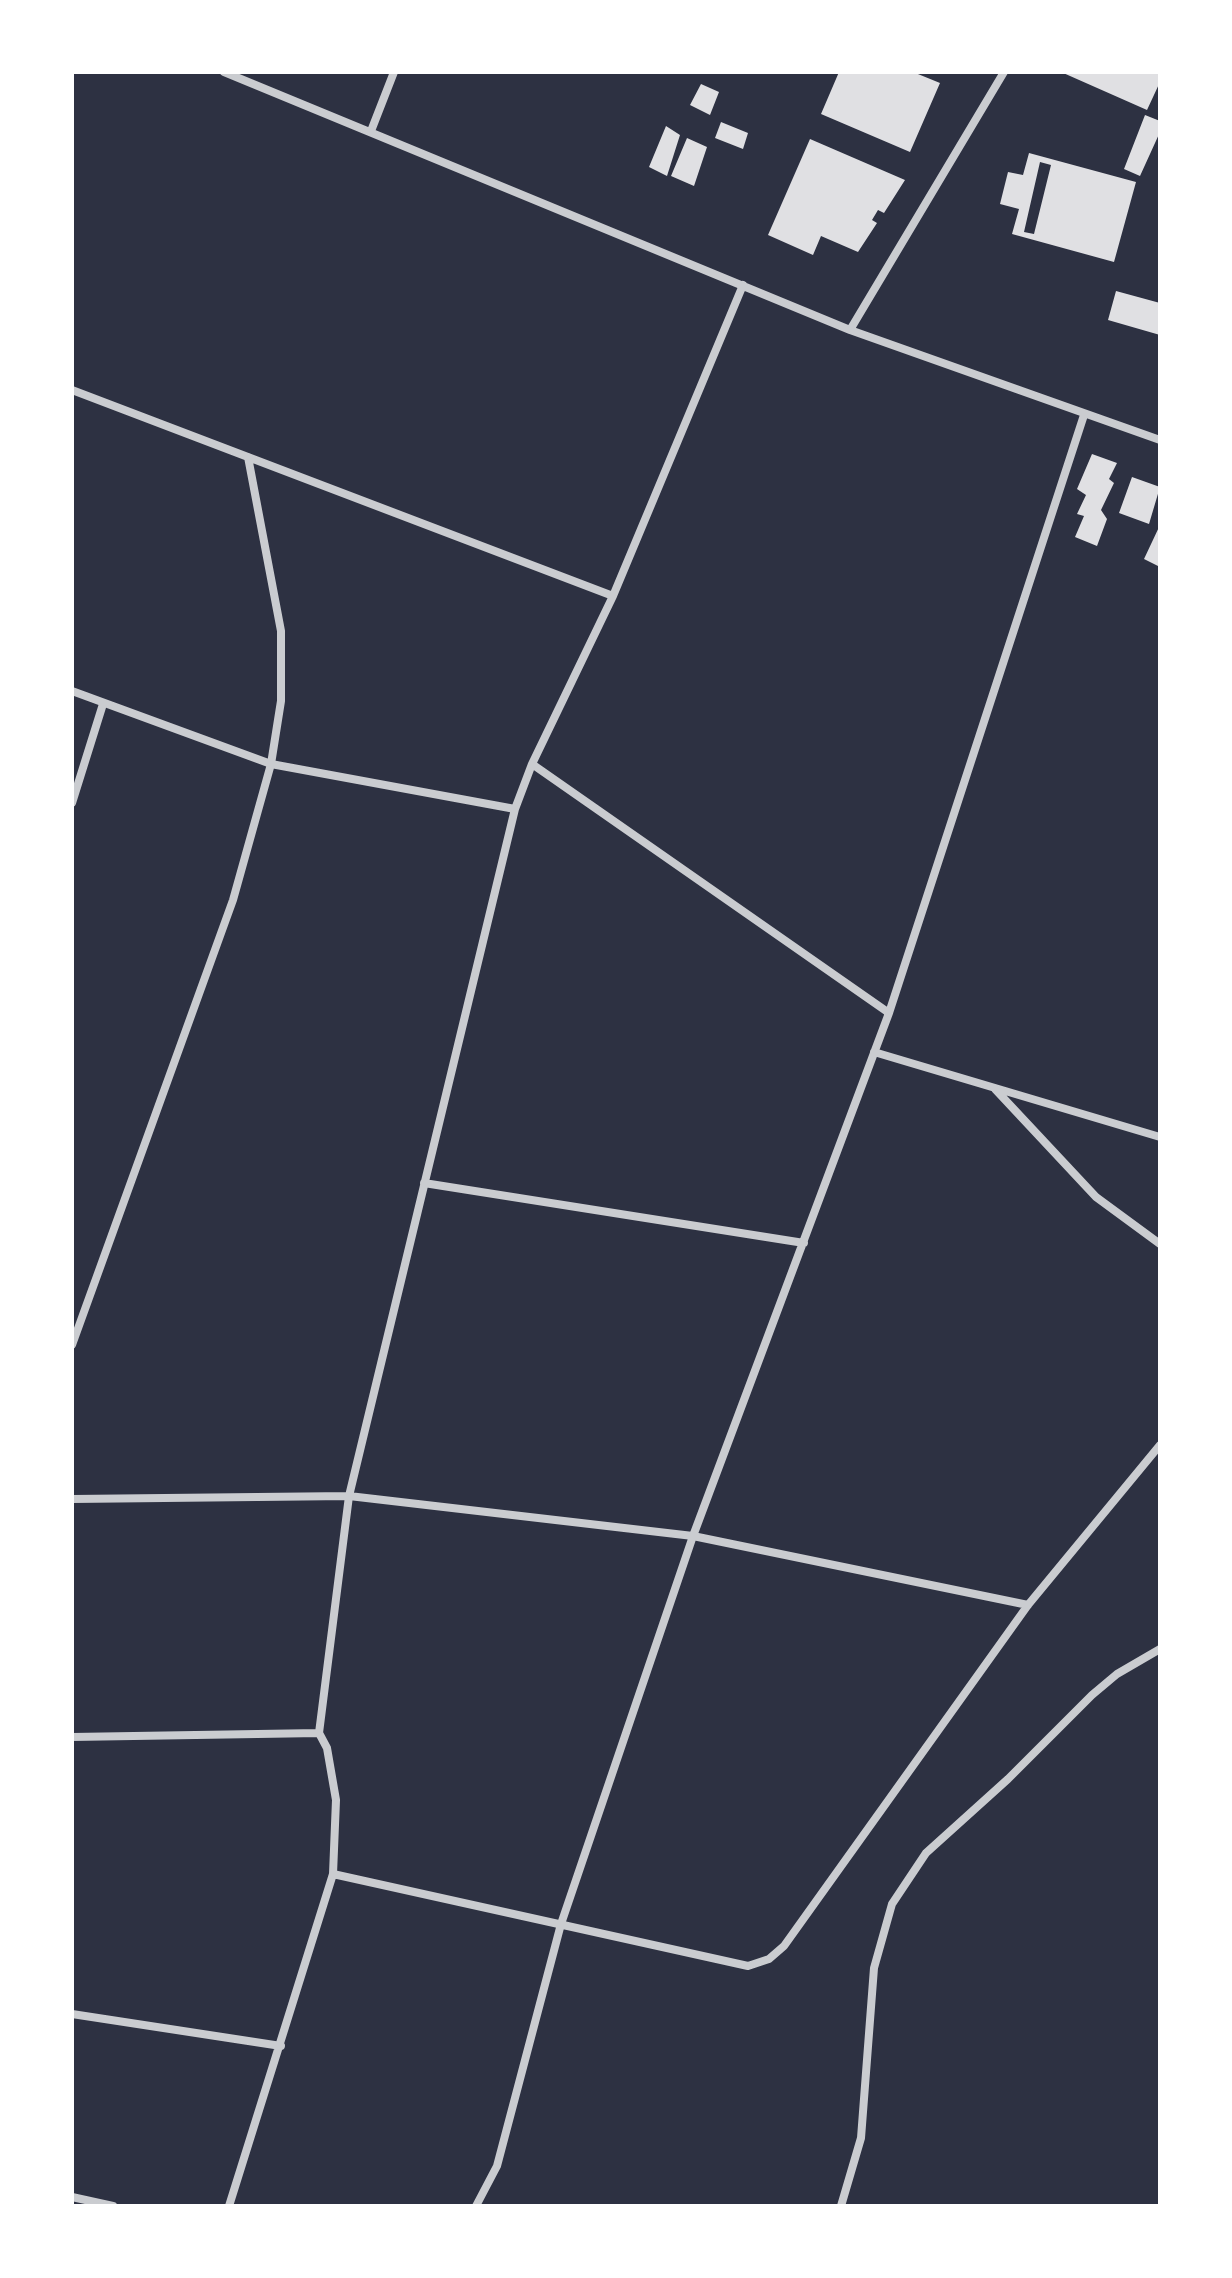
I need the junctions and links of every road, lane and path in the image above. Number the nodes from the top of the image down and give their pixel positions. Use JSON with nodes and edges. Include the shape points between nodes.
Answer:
{"nodes":[{"id":1,"x":224,"y":72,"type":"edge"},
{"id":2,"x":394,"y":72,"type":"edge"},
{"id":3,"x":1004,"y":72,"type":"edge"},
{"id":4,"x":371,"y":131,"type":"junction"},
{"id":5,"x":743,"y":285,"type":"junction"},
{"id":6,"x":850,"y":330,"type":"junction"},
{"id":7,"x":72,"y":390,"type":"edge"},
{"id":8,"x":1084,"y":415,"type":"junction"},
{"id":9,"x":1160,"y":440,"type":"edge"},
{"id":10,"x":248,"y":457,"type":"junction"},
{"id":11,"x":613,"y":596,"type":"junction"},
{"id":12,"x":72,"y":691,"type":"edge"},
{"id":13,"x":103,"y":704,"type":"junction"},
{"id":14,"x":271,"y":764,"type":"junction"},
{"id":15,"x":532,"y":764,"type":"junction"},
{"id":16,"x":72,"y":803,"type":"edge"},
{"id":17,"x":515,"y":809,"type":"junction"},
{"id":18,"x":889,"y":1013,"type":"junction"},
{"id":19,"x":874,"y":1052,"type":"junction"},
{"id":20,"x":994,"y":1089,"type":"junction"},
{"id":21,"x":1160,"y":1137,"type":"edge"},
{"id":22,"x":424,"y":1183,"type":"junction"},
{"id":23,"x":804,"y":1243,"type":"junction"},
{"id":24,"x":1160,"y":1244,"type":"edge"},
{"id":25,"x":72,"y":1345,"type":"edge"},
{"id":26,"x":1160,"y":1445,"type":"edge"},
{"id":27,"x":349,"y":1496,"type":"junction"},
{"id":28,"x":72,"y":1499,"type":"edge"},
{"id":29,"x":693,"y":1536,"type":"junction"},
{"id":30,"x":1028,"y":1605,"type":"junction"},
{"id":31,"x":1160,"y":1649,"type":"edge"},
{"id":32,"x":319,"y":1733,"type":"junction"},
{"id":33,"x":72,"y":1737,"type":"edge"},
{"id":34,"x":333,"y":1874,"type":"junction"},
{"id":35,"x":561,"y":1924,"type":"junction"},
{"id":36,"x":72,"y":2014,"type":"edge"},
{"id":37,"x":281,"y":2046,"type":"junction"},
{"id":38,"x":72,"y":2197,"type":"edge"},
{"id":39,"x":113,"y":2206,"type":"edge"},
{"id":40,"x":229,"y":2206,"type":"edge"},
{"id":41,"x":476,"y":2206,"type":"edge"},
{"id":42,"x":841,"y":2206,"type":"edge"}],
"edges":[{"from":1,"to":4,"type":"street"},
{"from":2,"to":4,"type":"street"},
{"from":3,"to":6,"type":"street"},
{"from":4,"to":5,"type":"street"},
{"from":5,"to":6,"type":"street"},
{"from":5,"to":11,"type":"street"},
{"from":6,"to":8,"type":"street"},
{"from":7,"to":10,"type":"street"},
{"from":8,"to":9,"type":"street"},
{"from":8,"to":18,"type":"street"},
{"from":10,"to":11,"type":"street"},
{"from":10,"to":14,"type":"street","via":[[281,631],[281,701]]},
{"from":11,"to":15,"type":"street"},
{"from":12,"to":13,"type":"street"},
{"from":13,"to":14,"type":"street"},
{"from":13,"to":16,"type":"street"},
{"from":14,"to":17,"type":"street"},
{"from":14,"to":25,"type":"street","via":[[233,900]]},
{"from":15,"to":17,"type":"street"},
{"from":15,"to":18,"type":"street"},
{"from":17,"to":22,"type":"street"},
{"from":18,"to":19,"type":"street"},
{"from":19,"to":20,"type":"street"},
{"from":19,"to":23,"type":"street"},
{"from":20,"to":21,"type":"street"},
{"from":20,"to":24,"type":"street","via":[[1096,1197]]},
{"from":22,"to":23,"type":"street"},
{"from":22,"to":27,"type":"street"},
{"from":23,"to":29,"type":"street"},
{"from":26,"to":30,"type":"street"},
{"from":27,"to":28,"type":"street"},
{"from":27,"to":29,"type":"street"},
{"from":27,"to":32,"type":"street"},
{"from":29,"to":30,"type":"street"},
{"from":29,"to":35,"type":"street"},
{"from":30,"to":35,"type":"street","via":[[784,1946],[769,1959],[748,1966]]},
{"from":31,"to":42,"type":"street","via":[[1092,1695],[926,1853],[892,1904],[874,1968],[861,2138]]},
{"from":32,"to":33,"type":"street"},
{"from":32,"to":34,"type":"street","via":[[327,1748],[336,1800]]},
{"from":34,"to":35,"type":"street"},
{"from":34,"to":37,"type":"street"},
{"from":35,"to":41,"type":"street","via":[[497,2166]]},
{"from":36,"to":37,"type":"street"},
{"from":37,"to":40,"type":"street"},
{"from":38,"to":39,"type":"street"}]}
